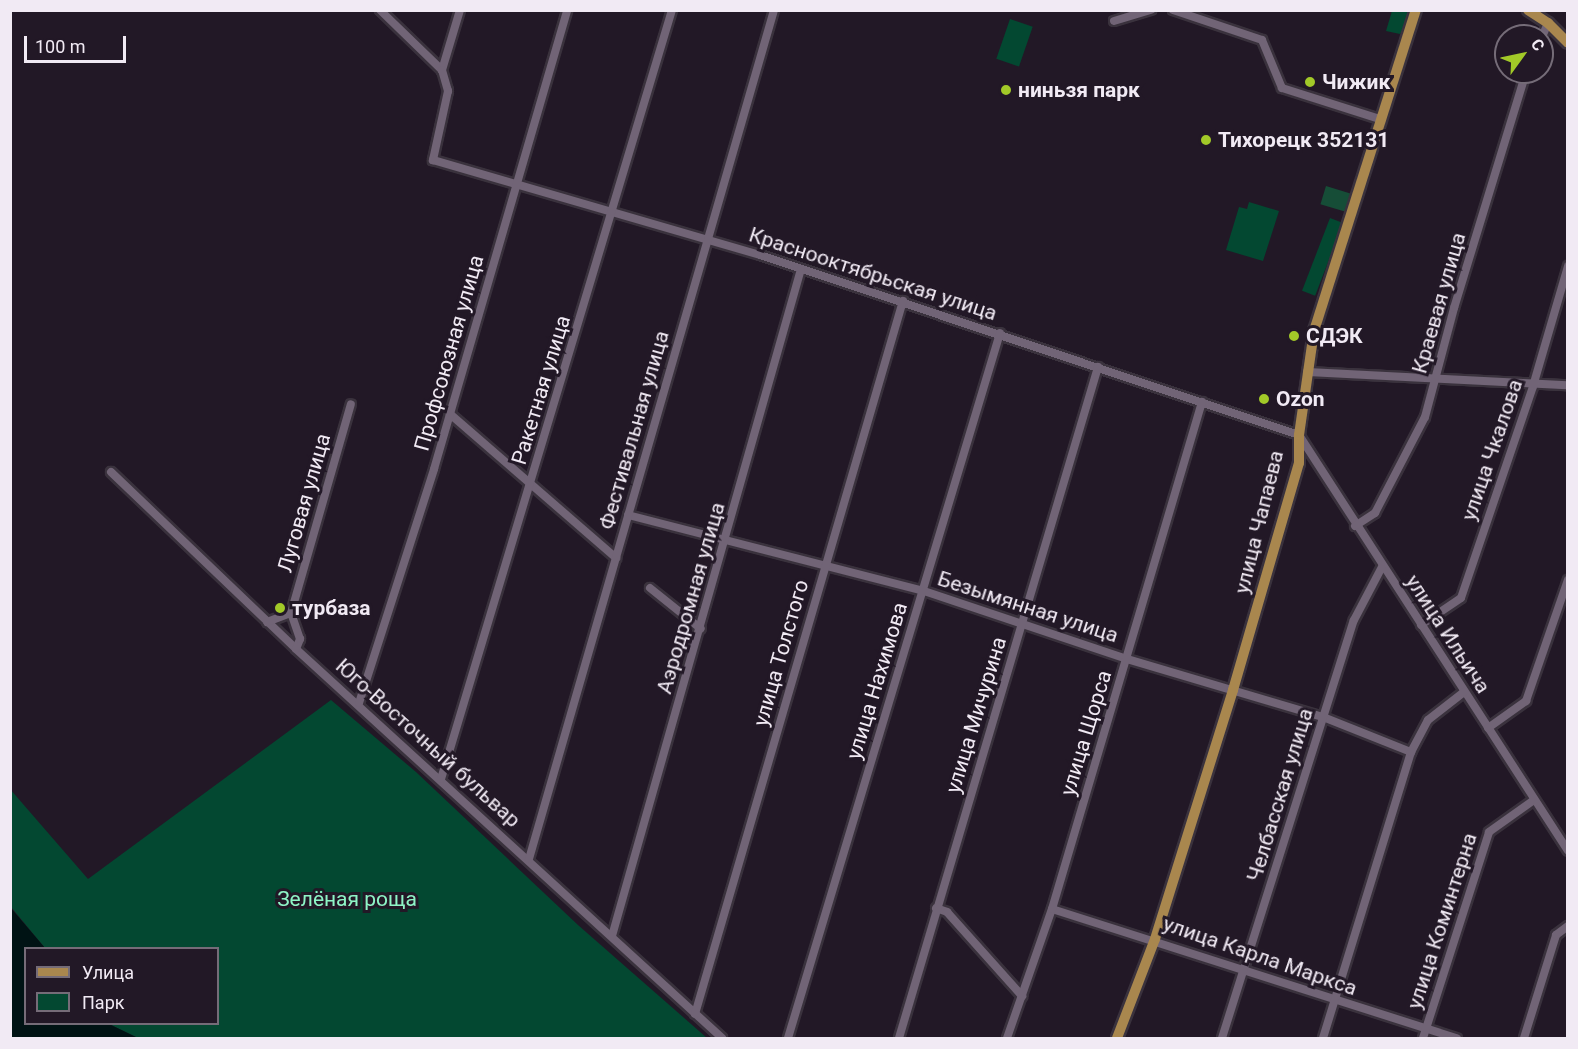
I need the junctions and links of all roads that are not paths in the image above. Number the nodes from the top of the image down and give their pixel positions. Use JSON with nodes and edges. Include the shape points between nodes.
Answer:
{"nodes":[{"id":1,"x":380,"y":10,"type":"edge"},
{"id":2,"x":460,"y":10,"type":"edge"},
{"id":3,"x":567,"y":10,"type":"edge"},
{"id":4,"x":672,"y":10,"type":"edge"},
{"id":5,"x":774,"y":10,"type":"edge"},
{"id":6,"x":1151,"y":10,"type":"edge"},
{"id":7,"x":1173,"y":10,"type":"edge"},
{"id":8,"x":1416,"y":10,"type":"edge"},
{"id":9,"x":1528,"y":10,"type":"edge"},
{"id":10,"x":1114,"y":21,"type":"dead end"},
{"id":11,"x":1548,"y":23,"type":"joint"},
{"id":12,"x":1568,"y":43,"type":"edge"},
{"id":13,"x":442,"y":70,"type":"junction"},
{"id":14,"x":1523,"y":84,"type":"edge"},
{"id":15,"x":1380,"y":119,"type":"junction"},
{"id":16,"x":515,"y":187,"type":"junction"},
{"id":17,"x":613,"y":214,"type":"junction"},
{"id":18,"x":708,"y":241,"type":"junction"},
{"id":19,"x":1568,"y":266,"type":"edge"},
{"id":20,"x":801,"y":268,"type":"junction"},
{"id":21,"x":903,"y":301,"type":"junction"},
{"id":22,"x":1000,"y":333,"type":"junction"},
{"id":23,"x":1098,"y":367,"type":"junction"},
{"id":24,"x":1307,"y":372,"type":"junction"},
{"id":25,"x":1436,"y":381,"type":"junction"},
{"id":26,"x":1568,"y":385,"type":"edge"},
{"id":27,"x":1533,"y":386,"type":"junction"},
{"id":28,"x":1202,"y":402,"type":"junction"},
{"id":29,"x":351,"y":404,"type":"dead end"},
{"id":30,"x":450,"y":414,"type":"junction"},
{"id":31,"x":1299,"y":435,"type":"junction"},
{"id":32,"x":111,"y":472,"type":"dead end"},
{"id":33,"x":531,"y":486,"type":"junction"},
{"id":34,"x":628,"y":515,"type":"junction"},
{"id":35,"x":1355,"y":526,"type":"junction"},
{"id":36,"x":726,"y":540,"type":"junction"},
{"id":37,"x":616,"y":558,"type":"junction"},
{"id":38,"x":825,"y":565,"type":"junction"},
{"id":39,"x":1382,"y":567,"type":"junction"},
{"id":40,"x":1568,"y":580,"type":"edge"},
{"id":41,"x":650,"y":588,"type":"dead end"},
{"id":42,"x":924,"y":591,"type":"junction"},
{"id":43,"x":291,"y":613,"type":"junction"},
{"id":44,"x":267,"y":622,"type":"junction"},
{"id":45,"x":1023,"y":625,"type":"junction"},
{"id":46,"x":1420,"y":625,"type":"junction"},
{"id":47,"x":700,"y":629,"type":"junction"},
{"id":48,"x":296,"y":649,"type":"junction"},
{"id":49,"x":1127,"y":659,"type":"junction"},
{"id":50,"x":1233,"y":690,"type":"junction"},
{"id":51,"x":1464,"y":692,"type":"junction"},
{"id":52,"x":359,"y":703,"type":"junction"},
{"id":53,"x":1323,"y":717,"type":"junction"},
{"id":54,"x":1488,"y":728,"type":"junction"},
{"id":55,"x":1411,"y":752,"type":"junction"},
{"id":56,"x":441,"y":779,"type":"junction"},
{"id":57,"x":1534,"y":800,"type":"junction"},
{"id":58,"x":1566,"y":846,"type":"edge"},
{"id":59,"x":529,"y":860,"type":"junction"},
{"id":60,"x":936,"y":908,"type":"junction"},
{"id":61,"x":1052,"y":909,"type":"junction"},
{"id":62,"x":1568,"y":926,"type":"edge"},
{"id":63,"x":612,"y":936,"type":"junction"},
{"id":64,"x":1155,"y":939,"type":"junction"},
{"id":65,"x":1244,"y":971,"type":"junction"},
{"id":66,"x":1022,"y":996,"type":"junction"},
{"id":67,"x":1334,"y":1000,"type":"junction"},
{"id":68,"x":694,"y":1014,"type":"junction"},
{"id":69,"x":1425,"y":1029,"type":"junction"},
{"id":70,"x":722,"y":1038,"type":"edge"},
{"id":71,"x":788,"y":1038,"type":"edge"},
{"id":72,"x":899,"y":1038,"type":"edge"},
{"id":73,"x":1007,"y":1038,"type":"edge"},
{"id":74,"x":1117,"y":1038,"type":"edge"},
{"id":75,"x":1222,"y":1038,"type":"edge"},
{"id":76,"x":1323,"y":1038,"type":"edge"},
{"id":77,"x":1423,"y":1038,"type":"edge"},
{"id":78,"x":1457,"y":1038,"type":"edge"},
{"id":79,"x":1524,"y":1038,"type":"edge"}],
"edges":[{"from":1,"to":13,"type":"street"},
{"from":2,"to":13,"type":"street"},
{"from":3,"to":16,"type":"street","name":"Профсоюзная улица"},
{"from":4,"to":17,"type":"street","name":"Ракетная улица"},
{"from":5,"to":18,"type":"street","name":"Фестивальная улица"},
{"from":6,"to":10,"type":"street"},
{"from":7,"to":15,"type":"street","via":[[1262,40],[1282,88]]},
{"from":8,"to":15,"type":"main road","name":"улица Чапаева"},
{"from":9,"to":11,"type":"main road"},
{"from":11,"to":12,"type":"main road"},
{"from":13,"to":16,"type":"street","name":"Краснооктябрьская улица","via":[[448,91],[433,160]]},
{"from":14,"to":25,"type":"street","name":"Краевая улица","via":[[1454,308]]},
{"from":15,"to":24,"type":"main road","name":"улица Чапаева","via":[[1314,331]]},
{"from":16,"to":17,"type":"street","name":"Краснооктябрьская улица"},
{"from":16,"to":30,"type":"street","name":"Профсоюзная улица"},
{"from":17,"to":18,"type":"street","name":"Краснооктябрьская улица"},
{"from":17,"to":33,"type":"street","name":"Ракетная улица"},
{"from":18,"to":20,"type":"street","name":"Краснооктябрьская улица"},
{"from":18,"to":34,"type":"street","name":"Фестивальная улица"},
{"from":19,"to":27,"type":"street","name":"улица Чкалова"},
{"from":20,"to":21,"type":"street","name":"Краснооктябрьская улица"},
{"from":20,"to":36,"type":"street","name":"Аэродромная улица"},
{"from":21,"to":22,"type":"street","name":"Краснооктябрьская улица"},
{"from":21,"to":38,"type":"street","name":"улица Толстого"},
{"from":22,"to":23,"type":"street","name":"Краснооктябрьская улица"},
{"from":22,"to":42,"type":"street","name":"улица Нахимова"},
{"from":23,"to":28,"type":"street","name":"Краснооктябрьская улица"},
{"from":23,"to":45,"type":"street","name":"улица Мичурина"},
{"from":24,"to":25,"type":"street"},
{"from":24,"to":31,"type":"main road","name":"улица Чапаева"},
{"from":25,"to":27,"type":"street"},
{"from":25,"to":35,"type":"street","name":"Краевая улица","via":[[1425,417],[1375,513]]},
{"from":26,"to":27,"type":"street"},
{"from":27,"to":46,"type":"street","name":"улица Чкалова","via":[[1461,598]]},
{"from":28,"to":31,"type":"street","name":"Краснооктябрьская улица"},
{"from":28,"to":49,"type":"street","name":"улица Щорса"},
{"from":29,"to":43,"type":"street","name":"Луговая улица"},
{"from":30,"to":33,"type":"street"},
{"from":30,"to":52,"type":"street","name":"Профсоюзная улица"},
{"from":31,"to":35,"type":"street","name":"улица Ильича"},
{"from":31,"to":50,"type":"main road","name":"улица Чапаева","via":[[1299,463]]},
{"from":32,"to":44,"type":"street","name":"Юго-Восточный бульвар"},
{"from":33,"to":37,"type":"street"},
{"from":33,"to":56,"type":"street","name":"Ракетная улица"},
{"from":34,"to":36,"type":"street","name":"Безымянная улица"},
{"from":34,"to":37,"type":"street","name":"Фестивальная улица"},
{"from":35,"to":39,"type":"street","name":"улица Ильича"},
{"from":36,"to":38,"type":"street","name":"Безымянная улица"},
{"from":36,"to":47,"type":"street","name":"Аэродромная улица"},
{"from":37,"to":59,"type":"street","name":"Фестивальная улица"},
{"from":38,"to":42,"type":"street","name":"Безымянная улица"},
{"from":38,"to":68,"type":"street","name":"улица Толстого"},
{"from":39,"to":46,"type":"street","name":"улица Ильича"},
{"from":39,"to":53,"type":"street","name":"Челбасская улица","via":[[1354,620]]},
{"from":40,"to":54,"type":"street","via":[[1526,701]]},
{"from":41,"to":47,"type":"street"},
{"from":42,"to":45,"type":"street","name":"Безымянная улица"},
{"from":42,"to":71,"type":"street","name":"улица Нахимова"},
{"from":43,"to":44,"type":"street"},
{"from":43,"to":48,"type":"street","via":[[300,639]]},
{"from":44,"to":48,"type":"street","name":"Юго-Восточный бульвар"},
{"from":45,"to":49,"type":"street","name":"Безымянная улица"},
{"from":45,"to":60,"type":"street","name":"улица Мичурина"},
{"from":46,"to":51,"type":"street","name":"улица Ильича"},
{"from":47,"to":63,"type":"street","name":"Аэродромная улица"},
{"from":48,"to":52,"type":"street","name":"Юго-Восточный бульвар"},
{"from":49,"to":50,"type":"street","name":"Безымянная улица"},
{"from":49,"to":61,"type":"street","name":"улица Щорса"},
{"from":50,"to":53,"type":"street","name":"Безымянная улица"},
{"from":50,"to":64,"type":"main road","name":"улица Чапаева"},
{"from":51,"to":54,"type":"street","name":"улица Ильича"},
{"from":51,"to":55,"type":"street","via":[[1428,720]]},
{"from":52,"to":56,"type":"street","name":"Юго-Восточный бульвар"},
{"from":53,"to":55,"type":"street","name":"Безымянная улица"},
{"from":53,"to":65,"type":"street","name":"Челбасская улица"},
{"from":54,"to":57,"type":"street","name":"улица Ильича"},
{"from":55,"to":67,"type":"street"},
{"from":56,"to":59,"type":"street","name":"Юго-Восточный бульвар"},
{"from":57,"to":58,"type":"street","name":"улица Ильича"},
{"from":57,"to":69,"type":"street","name":"улица Коминтерна","via":[[1489,832]]},
{"from":59,"to":63,"type":"street","name":"Юго-Восточный бульвар"},
{"from":60,"to":66,"type":"street","via":[[947,912]]},
{"from":60,"to":72,"type":"street","name":"улица Мичурина"},
{"from":61,"to":64,"type":"street","name":"улица Карла Маркса"},
{"from":61,"to":66,"type":"street","name":"улица Щорса"},
{"from":62,"to":79,"type":"street","via":[[1556,935]]},
{"from":63,"to":68,"type":"street","name":"Юго-Восточный бульвар"},
{"from":64,"to":65,"type":"street","name":"улица Карла Маркса"},
{"from":64,"to":74,"type":"main road","name":"улица Чапаева"},
{"from":65,"to":67,"type":"street","name":"улица Карла Маркса"},
{"from":65,"to":75,"type":"street","name":"Челбасская улица"},
{"from":66,"to":73,"type":"street","name":"улица Щорса"},
{"from":67,"to":69,"type":"street","name":"улица Карла Маркса"},
{"from":67,"to":76,"type":"street"},
{"from":68,"to":70,"type":"street","name":"Юго-Восточный бульвар"},
{"from":69,"to":77,"type":"street","name":"улица Коминтерна"},
{"from":69,"to":78,"type":"street","name":"улица Карла Маркса"}]}
